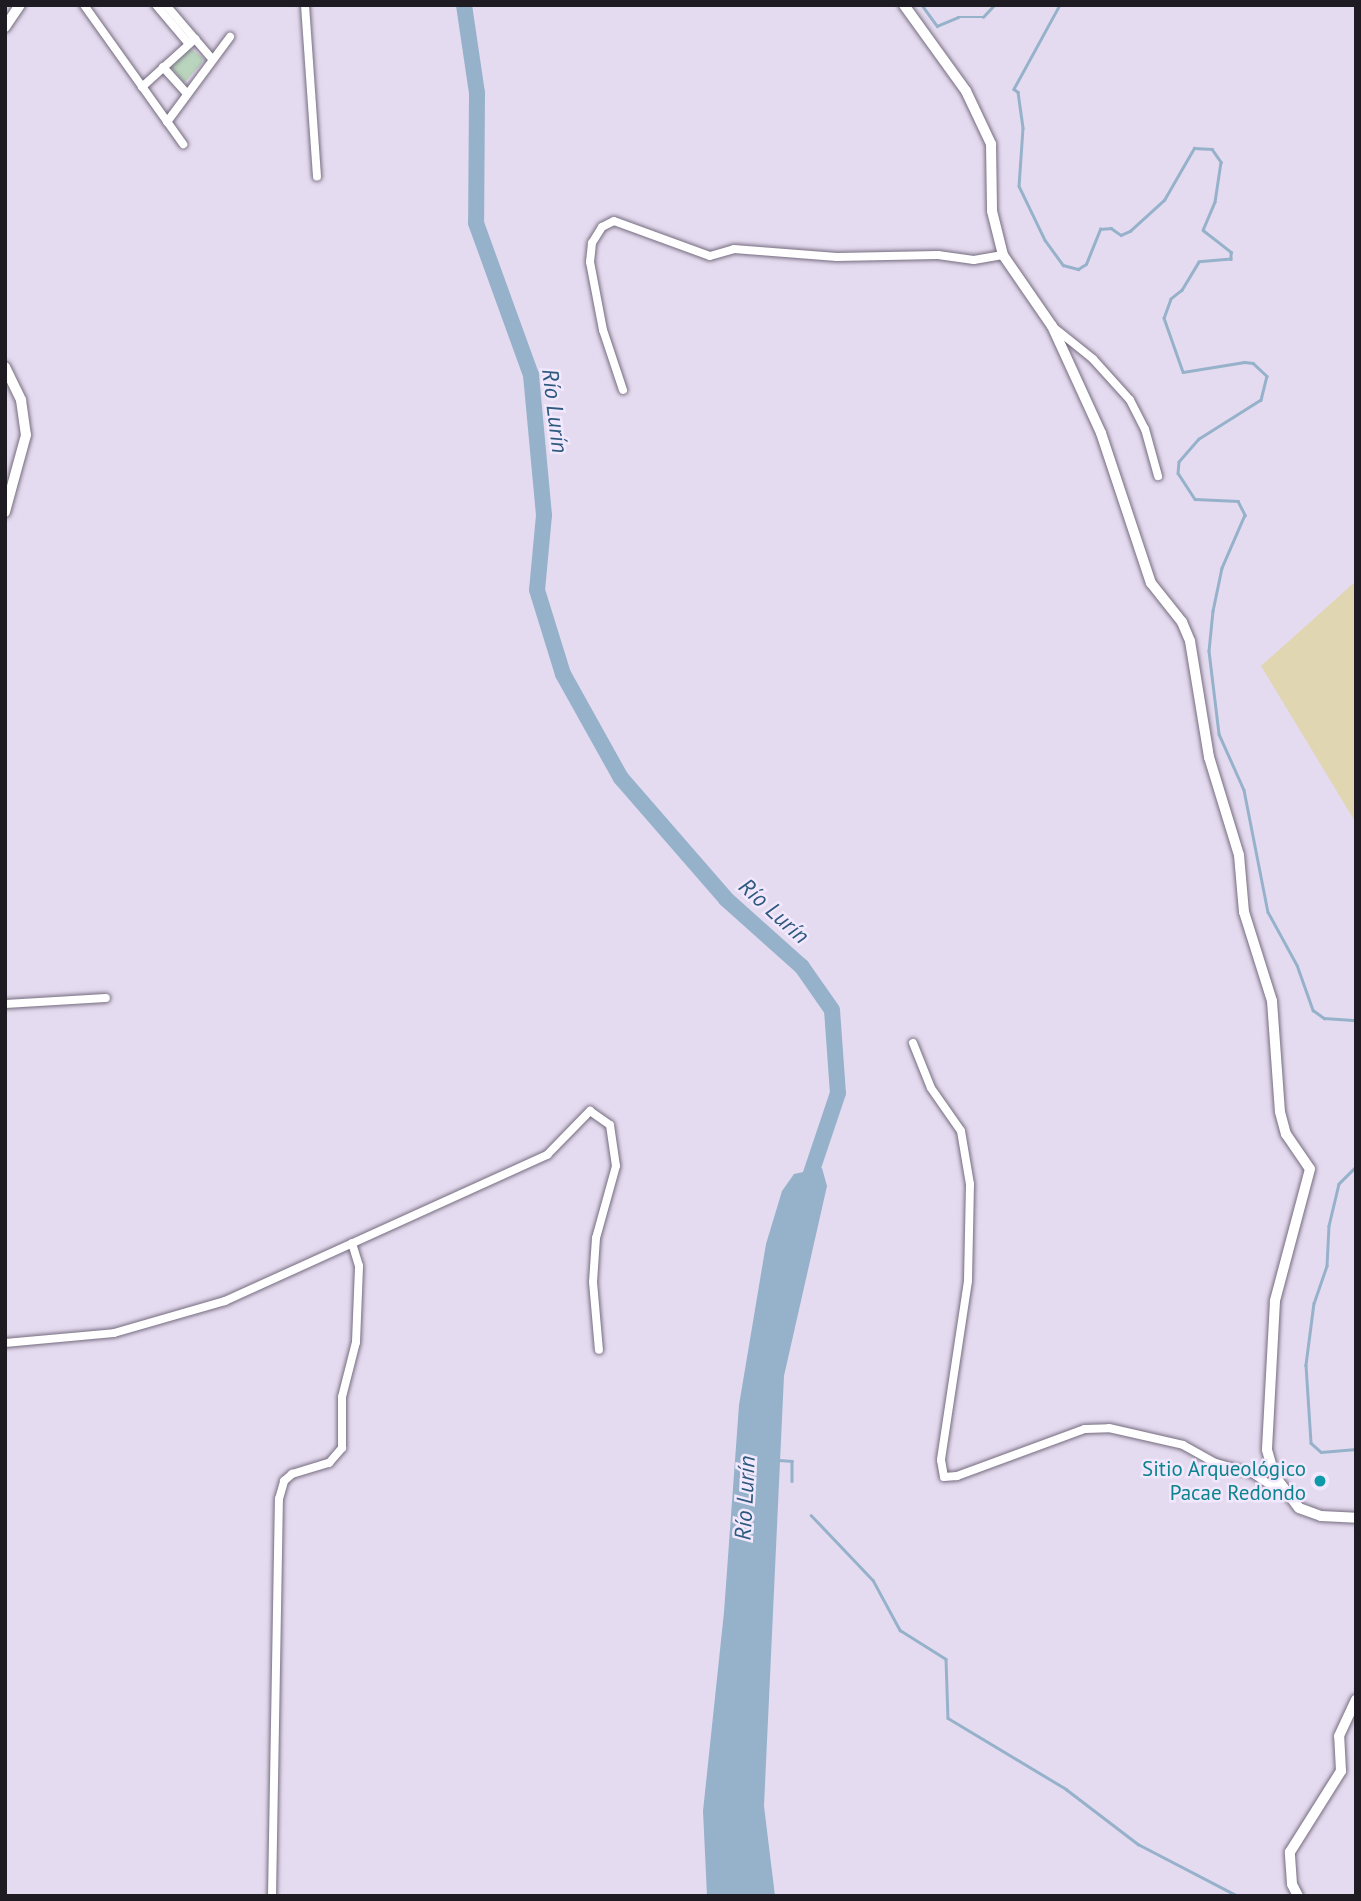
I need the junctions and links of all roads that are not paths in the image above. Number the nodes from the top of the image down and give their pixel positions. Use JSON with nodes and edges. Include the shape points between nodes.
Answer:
{"nodes":[{"id":1,"x":20,"y":5,"type":"edge"},
{"id":2,"x":84,"y":5,"type":"edge"},
{"id":3,"x":156,"y":5,"type":"edge"},
{"id":4,"x":166,"y":5,"type":"edge"},
{"id":5,"x":305,"y":5,"type":"edge"},
{"id":6,"x":904,"y":5,"type":"edge"},
{"id":7,"x":5,"y":27,"type":"edge"},
{"id":8,"x":230,"y":37,"type":"dead end"},
{"id":9,"x":192,"y":42,"type":"junction"},
{"id":10,"x":213,"y":60,"type":"junction"},
{"id":11,"x":163,"y":67,"type":"junction"},
{"id":12,"x":142,"y":87,"type":"junction"},
{"id":13,"x":187,"y":94,"type":"junction"},
{"id":14,"x":167,"y":122,"type":"junction"},
{"id":15,"x":183,"y":144,"type":"dead end"},
{"id":16,"x":317,"y":177,"type":"dead end"},
{"id":17,"x":1003,"y":256,"type":"junction"},
{"id":18,"x":1052,"y":326,"type":"junction"},
{"id":19,"x":5,"y":367,"type":"edge"},
{"id":20,"x":623,"y":390,"type":"dead end"},
{"id":21,"x":1158,"y":476,"type":"dead end"},
{"id":22,"x":5,"y":512,"type":"edge"},
{"id":23,"x":106,"y":998,"type":"dead end"},
{"id":24,"x":5,"y":1004,"type":"edge"},
{"id":25,"x":913,"y":1043,"type":"dead end"},
{"id":26,"x":352,"y":1243,"type":"junction"},
{"id":27,"x":5,"y":1343,"type":"edge"},
{"id":28,"x":599,"y":1350,"type":"dead end"},
{"id":29,"x":1287,"y":1496,"type":"junction"},
{"id":30,"x":1356,"y":1518,"type":"edge"},
{"id":31,"x":1356,"y":1700,"type":"edge"},
{"id":32,"x":272,"y":1896,"type":"edge"},
{"id":33,"x":1298,"y":1896,"type":"edge"}],
"edges":[{"from":1,"to":7,"type":"main road"},
{"from":2,"to":12,"type":"street"},
{"from":3,"to":9,"type":"street"},
{"from":4,"to":9,"type":"street"},
{"from":5,"to":16,"type":"street"},
{"from":6,"to":17,"type":"street","via":[[966,91],[991,144],[992,211]]},
{"from":8,"to":10,"type":"street"},
{"from":9,"to":10,"type":"street"},
{"from":9,"to":11,"type":"street"},
{"from":10,"to":13,"type":"street"},
{"from":11,"to":12,"type":"street"},
{"from":11,"to":13,"type":"street"},
{"from":12,"to":14,"type":"street"},
{"from":13,"to":14,"type":"street"},
{"from":14,"to":15,"type":"street"},
{"from":17,"to":18,"type":"street"},
{"from":17,"to":20,"type":"street","via":[[974,260],[938,255],[837,257],[734,249],[710,256],[614,221],[602,227],[592,243],[590,262]]},
{"from":18,"to":21,"type":"street","via":[[1093,359],[1130,400],[1145,429]]},
{"from":18,"to":29,"type":"street","via":[[1101,433],[1150,583],[1182,622],[1190,640],[1209,757],[1239,855],[1244,912],[1272,1001],[1280,1112],[1286,1134],[1310,1169],[1275,1301],[1269,1358],[1267,1450]]},
{"from":19,"to":22,"type":"main road","via":[[21,400],[26,435]]},
{"from":23,"to":24,"type":"street"},
{"from":25,"to":29,"type":"street","via":[[931,1088],[961,1131],[970,1184],[968,1281],[941,1461],[944,1477],[1084,1429],[1109,1428],[1183,1445],[1252,1473]]},
{"from":26,"to":27,"type":"street","via":[[225,1301],[176,1316],[114,1333]]},
{"from":26,"to":28,"type":"street","via":[[547,1154],[590,1111],[610,1125],[616,1166],[596,1238],[593,1282]]},
{"from":26,"to":32,"type":"street","via":[[359,1266],[356,1342],[342,1396],[342,1448],[329,1463],[292,1474],[284,1481],[279,1499]]},
{"from":29,"to":30,"type":"street","via":[[1299,1508],[1321,1516]]},
{"from":31,"to":33,"type":"street","via":[[1339,1736],[1341,1771],[1290,1852],[1292,1884]]}]}
